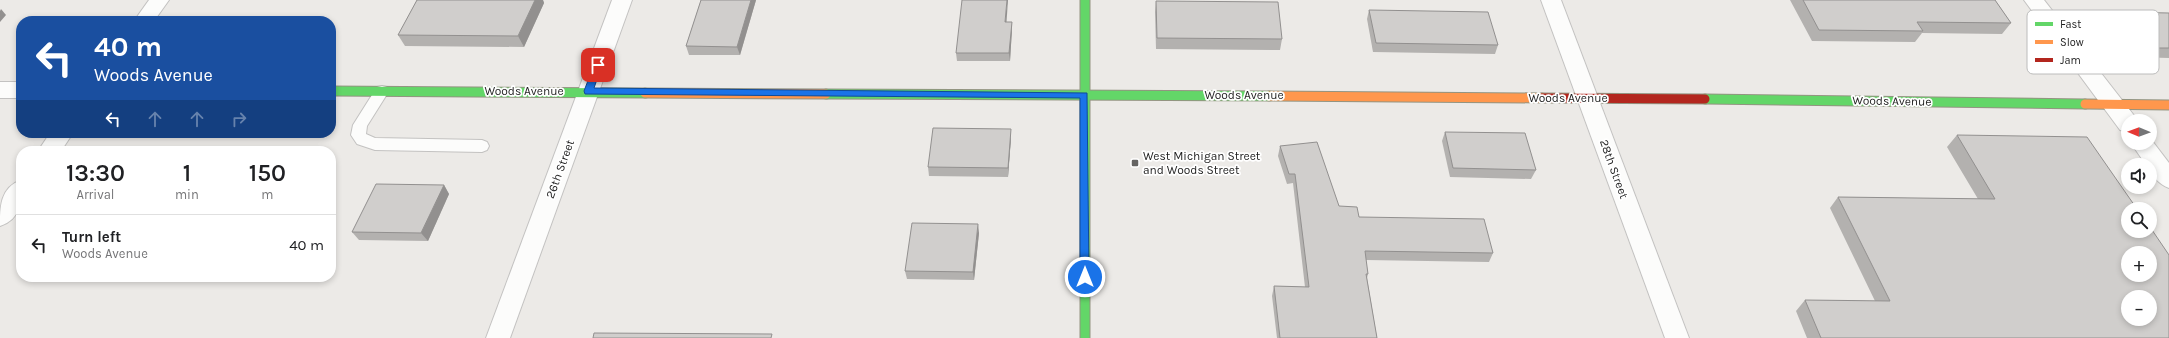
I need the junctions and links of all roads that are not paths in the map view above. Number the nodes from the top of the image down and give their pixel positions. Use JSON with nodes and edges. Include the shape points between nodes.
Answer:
{"nodes":[{"id":1,"x":159,"y":0,"type":"edge"},
{"id":2,"x":622,"y":0,"type":"edge"},
{"id":3,"x":1084,"y":0,"type":"edge"},
{"id":4,"x":1551,"y":0,"type":"edge"},
{"id":5,"x":2034,"y":0,"type":"edge"},
{"id":6,"x":2042,"y":10,"type":"edge"},
{"id":7,"x":148,"y":16,"type":"edge"},
{"id":8,"x":2090,"y":74,"type":"edge"},
{"id":9,"x":0,"y":90,"type":"edge"},
{"id":10,"x":16,"y":90,"type":"edge"},
{"id":11,"x":336,"y":91,"type":"edge"},
{"id":12,"x":382,"y":91,"type":"junction"},
{"id":13,"x":588,"y":91,"type":"junction"},
{"id":14,"x":1084,"y":95,"type":"junction"},
{"id":15,"x":1587,"y":98,"type":"junction"},
{"id":16,"x":2112,"y":104,"type":"junction"},
{"id":17,"x":2169,"y":105,"type":"edge"},
{"id":18,"x":2121,"y":115,"type":"edge"},
{"id":19,"x":482,"y":146,"type":"dead end"},
{"id":20,"x":2147,"y":150,"type":"edge"},
{"id":21,"x":2169,"y":179,"type":"edge"},
{"id":22,"x":16,"y":196,"type":"edge"},
{"id":23,"x":0,"y":218,"type":"edge"},
{"id":24,"x":498,"y":338,"type":"edge"},
{"id":25,"x":1085,"y":338,"type":"edge"},
{"id":26,"x":1677,"y":338,"type":"edge"}],
"edges":[{"from":1,"to":7,"type":"street"},
{"from":2,"to":13,"type":"street","name":"26th Street"},
{"from":3,"to":14,"type":"street"},
{"from":4,"to":15,"type":"street","name":"28th Street"},
{"from":5,"to":6,"type":"street"},
{"from":8,"to":16,"type":"street"},
{"from":9,"to":10,"type":"street"},
{"from":11,"to":12,"type":"street","name":"Woods Avenue"},
{"from":12,"to":13,"type":"street","name":"Woods Avenue"},
{"from":12,"to":19,"type":"lane","via":[[360,125],[358,135],[362,140],[375,144]]},
{"from":13,"to":14,"type":"street","name":"Woods Avenue"},
{"from":13,"to":24,"type":"street","name":"26th Street"},
{"from":14,"to":15,"type":"street","name":"Woods Avenue"},
{"from":14,"to":25,"type":"street"},
{"from":15,"to":16,"type":"street","name":"Woods Avenue"},
{"from":15,"to":26,"type":"street","name":"28th Street"},
{"from":16,"to":17,"type":"street","name":"Woods Avenue"},
{"from":16,"to":18,"type":"street"},
{"from":20,"to":21,"type":"street"},
{"from":22,"to":23,"type":"street"}]}
